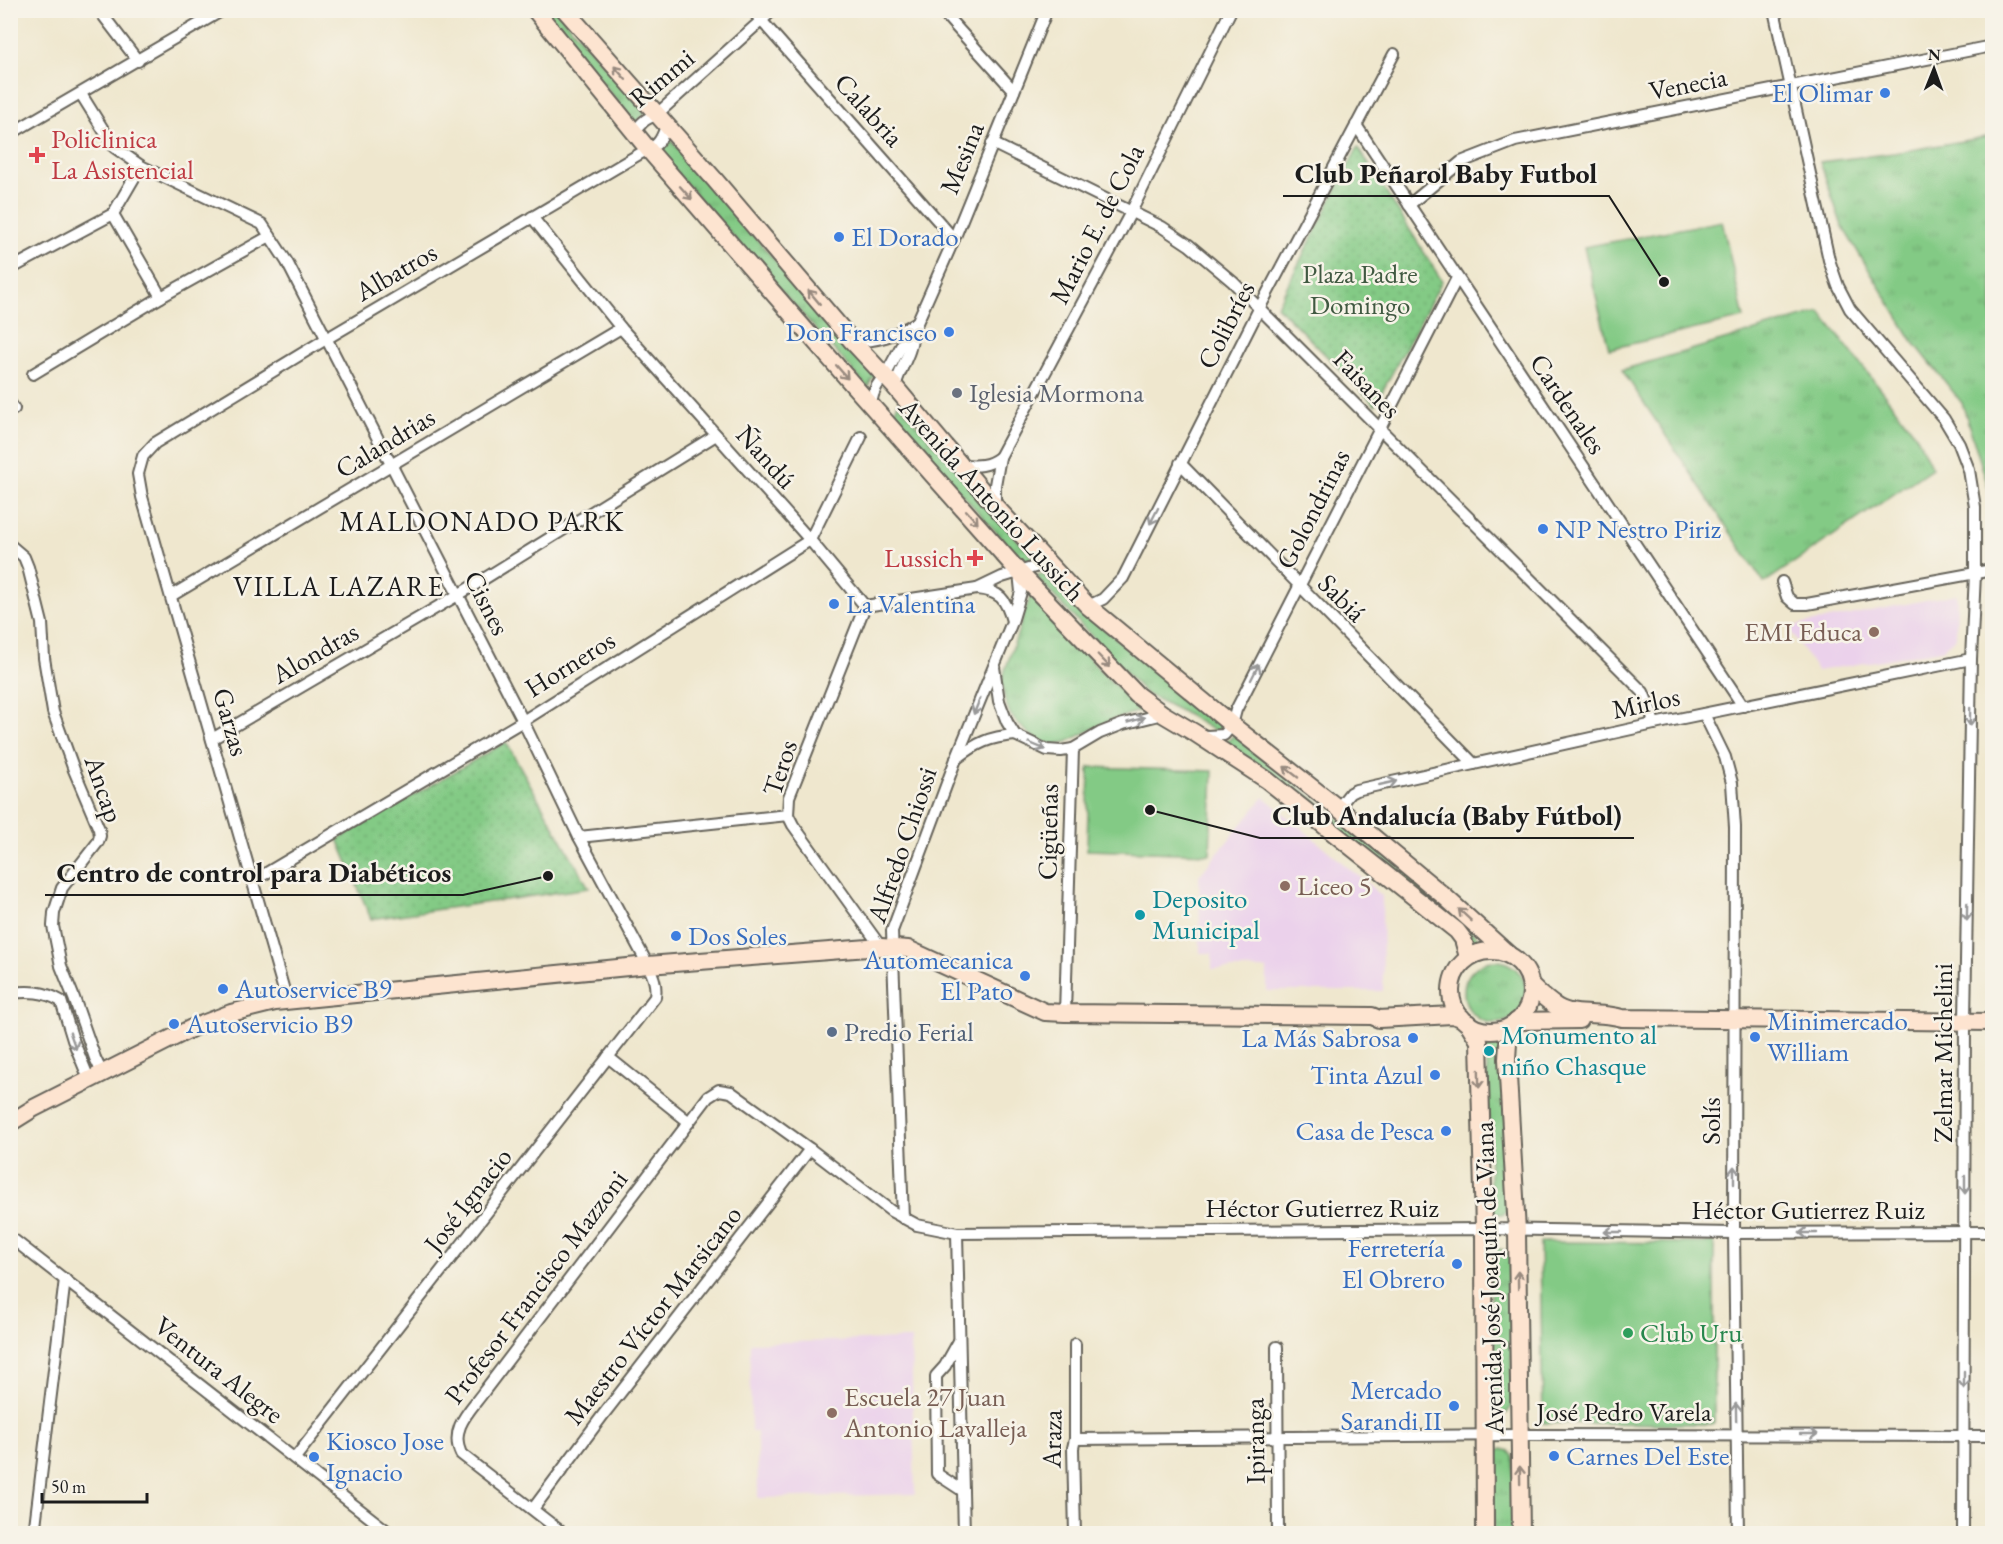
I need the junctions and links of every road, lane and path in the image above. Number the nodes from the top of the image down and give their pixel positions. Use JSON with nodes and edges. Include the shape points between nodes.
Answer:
{"nodes":[{"id":1,"x":99,"y":10,"type":"edge"},
{"id":2,"x":223,"y":10,"type":"edge"},
{"id":3,"x":535,"y":10,"type":"edge"},
{"id":4,"x":565,"y":10,"type":"edge"},
{"id":5,"x":752,"y":10,"type":"edge"},
{"id":6,"x":773,"y":10,"type":"edge"},
{"id":7,"x":941,"y":10,"type":"edge"},
{"id":8,"x":1047,"y":10,"type":"edge"},
{"id":9,"x":1231,"y":10,"type":"edge"},
{"id":10,"x":1774,"y":10,"type":"edge"},
{"id":11,"x":760,"y":21,"type":"junction"},
{"id":12,"x":1992,"y":45,"type":"edge"},
{"id":13,"x":1394,"y":54,"type":"dead end"},
{"id":14,"x":138,"y":61,"type":"junction"},
{"id":15,"x":1790,"y":87,"type":"junction"},
{"id":16,"x":1014,"y":91,"type":"junction"},
{"id":17,"x":81,"y":94,"type":"junction"},
{"id":18,"x":661,"y":120,"type":"junction"},
{"id":19,"x":1356,"y":125,"type":"junction"},
{"id":20,"x":12,"y":131,"type":"edge"},
{"id":21,"x":635,"y":134,"type":"junction"},
{"id":22,"x":992,"y":143,"type":"junction"},
{"id":23,"x":648,"y":149,"type":"junction"},
{"id":24,"x":141,"y":166,"type":"junction"},
{"id":25,"x":1409,"y":205,"type":"junction"},
{"id":26,"x":1131,"y":212,"type":"junction"},
{"id":27,"x":113,"y":214,"type":"junction"},
{"id":28,"x":532,"y":217,"type":"junction"},
{"id":29,"x":270,"y":236,"type":"junction"},
{"id":30,"x":954,"y":239,"type":"junction"},
{"id":31,"x":10,"y":269,"type":"edge"},
{"id":32,"x":1457,"y":278,"type":"junction"},
{"id":33,"x":161,"y":297,"type":"junction"},
{"id":34,"x":1260,"y":307,"type":"junction"},
{"id":35,"x":918,"y":321,"type":"junction"},
{"id":36,"x":621,"y":328,"type":"junction"},
{"id":37,"x":326,"y":339,"type":"junction"},
{"id":38,"x":852,"y":341,"type":"junction"},
{"id":39,"x":33,"y":374,"type":"dead end"},
{"id":40,"x":890,"y":382,"type":"junction"},
{"id":41,"x":871,"y":403,"type":"junction"},
{"id":42,"x":1379,"y":429,"type":"junction"},
{"id":43,"x":716,"y":435,"type":"junction"},
{"id":44,"x":861,"y":437,"type":"dead end"},
{"id":45,"x":143,"y":456,"type":"joint"},
{"id":46,"x":1000,"y":457,"type":"junction"},
{"id":47,"x":1180,"y":464,"type":"junction"},
{"id":48,"x":961,"y":465,"type":"junction"},
{"id":49,"x":391,"y":466,"type":"junction"},
{"id":50,"x":995,"y":506,"type":"junction"},
{"id":51,"x":810,"y":540,"type":"junction"},
{"id":52,"x":10,"y":545,"type":"edge"},
{"id":53,"x":1048,"y":563,"type":"junction"},
{"id":54,"x":1992,"y":570,"type":"edge"},
{"id":55,"x":1019,"y":572,"type":"junction"},
{"id":56,"x":1976,"y":574,"type":"junction"},
{"id":57,"x":1782,"y":582,"type":"dead end"},
{"id":58,"x":1299,"y":586,"type":"junction"},
{"id":59,"x":977,"y":589,"type":"junction"},
{"id":60,"x":458,"y":595,"type":"junction"},
{"id":61,"x":171,"y":596,"type":"junction"},
{"id":62,"x":865,"y":606,"type":"junction"},
{"id":63,"x":1088,"y":606,"type":"junction"},
{"id":64,"x":1012,"y":622,"type":"junction"},
{"id":65,"x":1971,"y":658,"type":"junction"},
{"id":66,"x":994,"y":664,"type":"junction"},
{"id":67,"x":1743,"y":706,"type":"junction"},
{"id":68,"x":1163,"y":714,"type":"junction"},
{"id":69,"x":1704,"y":714,"type":"junction"},
{"id":70,"x":523,"y":721,"type":"junction"},
{"id":71,"x":1654,"y":724,"type":"junction"},
{"id":72,"x":1232,"y":725,"type":"junction"},
{"id":73,"x":1195,"y":733,"type":"junction"},
{"id":74,"x":1015,"y":735,"type":"junction"},
{"id":75,"x":212,"y":739,"type":"junction"},
{"id":76,"x":1073,"y":749,"type":"junction"},
{"id":77,"x":956,"y":759,"type":"junction"},
{"id":78,"x":1474,"y":764,"type":"junction"},
{"id":79,"x":1338,"y":808,"type":"junction"},
{"id":80,"x":788,"y":815,"type":"junction"},
{"id":81,"x":579,"y":837,"type":"junction"},
{"id":82,"x":253,"y":880,"type":"junction"},
{"id":83,"x":887,"y":947,"type":"junction"},
{"id":84,"x":1508,"y":954,"type":"junction"},
{"id":85,"x":1468,"y":957,"type":"junction"},
{"id":86,"x":648,"y":965,"type":"junction"},
{"id":87,"x":1531,"y":985,"type":"junction"},
{"id":88,"x":1451,"y":989,"type":"junction"},
{"id":89,"x":10,"y":993,"type":"edge"},
{"id":90,"x":74,"y":998,"type":"junction"},
{"id":91,"x":61,"y":1001,"type":"junction"},
{"id":92,"x":287,"y":1001,"type":"junction"},
{"id":93,"x":1065,"y":1013,"type":"junction"},
{"id":94,"x":1372,"y":1016,"type":"junction"},
{"id":95,"x":1622,"y":1018,"type":"junction"},
{"id":96,"x":1734,"y":1020,"type":"junction"},
{"id":97,"x":1465,"y":1021,"type":"junction"},
{"id":98,"x":1965,"y":1021,"type":"junction"},
{"id":99,"x":1516,"y":1022,"type":"junction"},
{"id":100,"x":1992,"y":1022,"type":"edge"},
{"id":101,"x":608,"y":1058,"type":"junction"},
{"id":102,"x":95,"y":1076,"type":"junction"},
{"id":103,"x":731,"y":1092,"type":"joint"},
{"id":104,"x":34,"y":1108,"type":"junction"},
{"id":105,"x":10,"y":1116,"type":"edge"},
{"id":106,"x":689,"y":1122,"type":"junction"},
{"id":107,"x":10,"y":1123,"type":"edge"},
{"id":108,"x":810,"y":1149,"type":"junction"},
{"id":109,"x":903,"y":1218,"type":"junction"},
{"id":110,"x":1484,"y":1229,"type":"junction"},
{"id":111,"x":1517,"y":1231,"type":"junction"},
{"id":112,"x":1964,"y":1232,"type":"junction"},
{"id":113,"x":1992,"y":1232,"type":"edge"},
{"id":114,"x":957,"y":1233,"type":"junction"},
{"id":115,"x":1734,"y":1233,"type":"junction"},
{"id":116,"x":13,"y":1240,"type":"edge"},
{"id":117,"x":65,"y":1279,"type":"junction"},
{"id":118,"x":960,"y":1340,"type":"junction"},
{"id":119,"x":1075,"y":1344,"type":"dead end"},
{"id":120,"x":1277,"y":1347,"type":"dead end"},
{"id":121,"x":1736,"y":1434,"type":"junction"},
{"id":122,"x":1484,"y":1435,"type":"junction"},
{"id":123,"x":1519,"y":1435,"type":"junction"},
{"id":124,"x":1964,"y":1435,"type":"junction"},
{"id":125,"x":1992,"y":1436,"type":"edge"},
{"id":126,"x":1277,"y":1437,"type":"junction"},
{"id":127,"x":1075,"y":1439,"type":"junction"},
{"id":128,"x":295,"y":1458,"type":"junction"},
{"id":129,"x":963,"y":1491,"type":"junction"},
{"id":130,"x":533,"y":1509,"type":"junction"},
{"id":131,"x":34,"y":1533,"type":"edge"},
{"id":132,"x":391,"y":1533,"type":"edge"},
{"id":133,"x":564,"y":1533,"type":"edge"},
{"id":134,"x":964,"y":1533,"type":"edge"},
{"id":135,"x":1075,"y":1533,"type":"edge"},
{"id":136,"x":1278,"y":1533,"type":"edge"},
{"id":137,"x":1485,"y":1533,"type":"edge"},
{"id":138,"x":1521,"y":1533,"type":"edge"},
{"id":139,"x":1738,"y":1533,"type":"edge"},
{"id":140,"x":1963,"y":1533,"type":"edge"}],
"edges":[{"from":1,"to":14,"type":"street"},
{"from":2,"to":14,"type":"street"},
{"from":3,"to":21,"type":"main road","name":"Avenida Antonio Lussich"},
{"from":18,"to":4,"type":"main road","name":"Avenida Antonio Lussich","one_way":true},
{"from":5,"to":11,"type":"street","name":"Calabria"},
{"from":6,"to":11,"type":"street","name":"Rimmi"},
{"from":7,"to":16,"type":"street"},
{"from":8,"to":16,"type":"street","name":"Mesina"},
{"from":9,"to":26,"type":"street","name":"Mario E. de Cola"},
{"from":10,"to":15,"type":"street","name":"Zelmar Michelini"},
{"from":11,"to":18,"type":"street","name":"Rimmi"},
{"from":11,"to":30,"type":"street","name":"Calabria"},
{"from":12,"to":15,"type":"street","name":"Venecia"},
{"from":13,"to":19,"type":"street","name":"Colibríes"},
{"from":14,"to":17,"type":"street"},
{"from":15,"to":25,"type":"street","name":"Venecia","via":[[1515,141],[1461,162]]},
{"from":15,"to":56,"type":"street","name":"Zelmar Michelini","via":[[1838,286],[1850,309],[1944,419],[1969,470],[1975,507]]},
{"from":16,"to":22,"type":"street","name":"Mesina"},
{"from":17,"to":20,"type":"street"},
{"from":17,"to":24,"type":"street","name":"Cisnes","via":[[114,147]]},
{"from":18,"to":21,"type":"street","name":"Rimmi","via":[[646,118]]},
{"from":18,"to":23,"type":"street","name":"Albatros","via":[[662,139]]},
{"from":38,"to":18,"type":"main road","name":"Avenida Antonio Lussich","one_way":true},
{"from":19,"to":25,"type":"street","name":"Cardenales"},
{"from":19,"to":34,"type":"street","name":"Colibríes"},
{"from":21,"to":23,"type":"main road","name":"Avenida Antonio Lussich"},
{"from":22,"to":26,"type":"street","name":"Faisanes"},
{"from":22,"to":30,"type":"street","name":"Mesina"},
{"from":23,"to":28,"type":"street","name":"Albatros"},
{"from":23,"to":41,"type":"main road","name":"Avenida Antonio Lussich","one_way":true},
{"from":24,"to":27,"type":"street"},
{"from":24,"to":29,"type":"street","name":"Cisnes","via":[[262,224]]},
{"from":25,"to":32,"type":"street","name":"Cardenales"},
{"from":26,"to":34,"type":"street","name":"Faisanes","via":[[1189,245]]},
{"from":26,"to":46,"type":"street","name":"Mario E. de Cola"},
{"from":27,"to":31,"type":"street"},
{"from":27,"to":33,"type":"street"},
{"from":28,"to":36,"type":"street","name":"Ñandú"},
{"from":28,"to":37,"type":"street","name":"Albatros"},
{"from":29,"to":33,"type":"street"},
{"from":29,"to":37,"type":"street","name":"Cisnes"},
{"from":30,"to":35,"type":"street","name":"Mesina"},
{"from":32,"to":42,"type":"street","name":"Golondrinas"},
{"from":32,"to":67,"type":"street","name":"Cardenales"},
{"from":33,"to":39,"type":"street"},
{"from":34,"to":42,"type":"street","name":"Faisanes"},
{"from":34,"to":47,"type":"street","name":"Colibríes"},
{"from":35,"to":38,"type":"street","via":[[886,338]]},
{"from":35,"to":40,"type":"street","name":"Mesina","via":[[912,334],[913,344],[898,376]]},
{"from":36,"to":43,"type":"street","name":"Ñandú"},
{"from":36,"to":49,"type":"street","name":"Calandrias"},
{"from":37,"to":45,"type":"street","name":"Albatros","via":[[155,443]]},
{"from":37,"to":49,"type":"street","name":"Cisnes"},
{"from":38,"to":40,"type":"main road","name":"Avenida Antonio Lussich"},
{"from":40,"to":41,"type":"street","name":"Mesina","via":[[880,380]]},
{"from":40,"to":48,"type":"main road","name":"Avenida Antonio Lussich"},
{"from":41,"to":55,"type":"main road","name":"Avenida Antonio Lussich","one_way":true},
{"from":42,"to":58,"type":"street","name":"Golondrinas"},
{"from":42,"to":71,"type":"street","name":"Faisanes","via":[[1642,692]]},
{"from":43,"to":51,"type":"street","name":"Ñandú"},
{"from":43,"to":60,"type":"street","name":"Alondras"},
{"from":44,"to":51,"type":"street"},
{"from":45,"to":61,"type":"street","name":"Garzas","via":[[138,474]]},
{"from":46,"to":48,"type":"street","via":[[982,466]]},
{"from":46,"to":50,"type":"street","name":"Mario E. de Cola"},
{"from":47,"to":58,"type":"street","name":"Sabiá"},
{"from":47,"to":63,"type":"street","name":"Colibríes","one_way":true,"via":[[1123,578],[1103,599]]},
{"from":48,"to":50,"type":"main road","name":"Avenida Antonio Lussich"},
{"from":49,"to":60,"type":"street","name":"Cisnes"},
{"from":49,"to":61,"type":"street","name":"Calandrias"},
{"from":50,"to":53,"type":"main road","name":"Avenida Antonio Lussich"},
{"from":51,"to":62,"type":"street","name":"Ñandú"},
{"from":51,"to":70,"type":"street","name":"Horneros"},
{"from":52,"to":90,"type":"street","name":"Ancap","via":[[24,557],[28,567],[42,623],[53,712],[100,836],[62,888],[54,912],[61,966]]},
{"from":53,"to":55,"type":"street"},
{"from":53,"to":63,"type":"main road","name":"Avenida Antonio Lussich"},
{"from":54,"to":56,"type":"street"},
{"from":55,"to":59,"type":"street"},
{"from":55,"to":64,"type":"street","name":"Alfredo Chiossi","via":[[1021,592]]},
{"from":55,"to":68,"type":"main road","name":"Avenida Antonio Lussich","one_way":true,"via":[[1137,695]]},
{"from":56,"to":57,"type":"street","via":[[1807,604],[1795,604],[1787,597]]},
{"from":56,"to":65,"type":"street","name":"Zelmar Michelini"},
{"from":72,"to":58,"type":"street","name":"Golondrinas","one_way":true},
{"from":58,"to":78,"type":"street","name":"Sabiá"},
{"from":59,"to":62,"type":"street"},
{"from":59,"to":64,"type":"street","via":[[999,595]]},
{"from":60,"to":70,"type":"street","name":"Cisnes"},
{"from":60,"to":75,"type":"street","name":"Alondras"},
{"from":61,"to":75,"type":"street","name":"Garzas"},
{"from":62,"to":80,"type":"street","name":"Teros","via":[[789,796]]},
{"from":63,"to":72,"type":"main road","name":"Avenida Antonio Lussich"},
{"from":64,"to":66,"type":"street","name":"Alfredo Chiossi"},
{"from":65,"to":67,"type":"street","name":"Mirlos"},
{"from":65,"to":98,"type":"street","name":"Zelmar Michelini","one_way":true},
{"from":66,"to":74,"type":"street","via":[[999,701]]},
{"from":66,"to":77,"type":"street","name":"Alfredo Chiossi","one_way":true},
{"from":67,"to":69,"type":"street","name":"Mirlos"},
{"from":68,"to":73,"type":"main road","name":"Avenida Antonio Lussich"},
{"from":76,"to":68,"type":"street","name":"Cigüeñas","one_way":true,"via":[[1123,724]]},
{"from":69,"to":71,"type":"street","name":"Mirlos"},
{"from":69,"to":96,"type":"street","name":"Solís","via":[[1725,757],[1732,783]]},
{"from":70,"to":81,"type":"street","name":"Cisnes"},
{"from":70,"to":82,"type":"street","name":"Horneros"},
{"from":71,"to":78,"type":"street","name":"Mirlos"},
{"from":72,"to":73,"type":"street","via":[[1224,735]]},
{"from":79,"to":72,"type":"main road","name":"Avenida Antonio Lussich","one_way":true},
{"from":73,"to":85,"type":"main road","name":"Avenida Antonio Lussich","via":[[1267,780],[1431,909],[1457,931]]},
{"from":74,"to":76,"type":"street","one_way":true,"via":[[1047,750]]},
{"from":74,"to":77,"type":"street","via":[[994,737],[974,745]]},
{"from":75,"to":82,"type":"street","name":"Garzas"},
{"from":76,"to":93,"type":"street","name":"Cigüeñas"},
{"from":77,"to":83,"type":"street","name":"Alfredo Chiossi"},
{"from":79,"to":78,"type":"street","name":"Mirlos","one_way":true,"via":[[1356,790]]},
{"from":84,"to":79,"type":"main road","name":"Avenida Antonio Lussich","one_way":true},
{"from":80,"to":81,"type":"street","name":"Teros"},
{"from":80,"to":83,"type":"street"},
{"from":81,"to":86,"type":"street","name":"Cisnes"},
{"from":82,"to":92,"type":"street","name":"Garzas"},
{"from":83,"to":86,"type":"main road"},
{"from":83,"to":93,"type":"main road","via":[[908,949],[1045,1012]]},
{"from":83,"to":109,"type":"street","name":"Alfredo Chiossi"},
{"from":84,"to":85,"type":"main road","via":[[1495,950]]},
{"from":84,"to":87,"type":"main road","via":[[1523,967]]},
{"from":85,"to":88,"type":"main road","via":[[1453,977]]},
{"from":86,"to":92,"type":"main road"},
{"from":86,"to":101,"type":"street","name":"José Ignacio","via":[[654,978],[655,997]]},
{"from":87,"to":95,"type":"main road","via":[[1569,1011]]},
{"from":87,"to":99,"type":"main road","via":[[1527,1008]]},
{"from":88,"to":94,"type":"main road","via":[[1434,1005]]},
{"from":88,"to":97,"type":"main road","via":[[1452,999]]},
{"from":89,"to":91,"type":"street","via":[[38,992]]},
{"from":90,"to":91,"type":"street"},
{"from":90,"to":102,"type":"street","name":"Ancap","via":[[95,1058]]},
{"from":91,"to":102,"type":"street","one_way":true,"via":[[72,1040]]},
{"from":92,"to":102,"type":"main road","via":[[231,1013],[192,1028]]},
{"from":93,"to":94,"type":"main road"},
{"from":94,"to":97,"type":"main road","via":[[1378,1019],[1452,1015]]},
{"from":95,"to":96,"type":"main road"},
{"from":95,"to":99,"type":"main road"},
{"from":96,"to":98,"type":"main road"},
{"from":115,"to":96,"type":"street","name":"Solís","one_way":true},
{"from":97,"to":99,"type":"main road","via":[[1487,1030],[1506,1028]]},
{"from":97,"to":110,"type":"main road","name":"Avenida José Joaquín de Viana","one_way":true,"via":[[1479,1041]]},
{"from":98,"to":100,"type":"main road"},
{"from":98,"to":112,"type":"street","name":"Zelmar Michelini","one_way":true},
{"from":99,"to":111,"type":"main road","name":"Avenida José Joaquín de Viana","via":[[1507,1059]]},
{"from":101,"to":106,"type":"street"},
{"from":101,"to":128,"type":"street","name":"José Ignacio"},
{"from":102,"to":104,"type":"main road"},
{"from":103,"to":106,"type":"street","name":"Profesor Francisco Mazzoni","via":[[718,1090],[708,1096]]},
{"from":103,"to":108,"type":"street","name":"Héctor Gutierrez Ruiz"},
{"from":104,"to":105,"type":"main road"},
{"from":104,"to":107,"type":"main road"},
{"from":106,"to":130,"type":"street","name":"Profesor Francisco Mazzoni","via":[[457,1429],[461,1454]]},
{"from":108,"to":109,"type":"street","name":"Héctor Gutierrez Ruiz"},
{"from":108,"to":130,"type":"street","name":"Maestro Víctor Marsicano"},
{"from":109,"to":114,"type":"street","name":"Héctor Gutierrez Ruiz"},
{"from":110,"to":111,"type":"street","name":"Héctor Gutierrez Ruiz"},
{"from":110,"to":114,"type":"street","name":"Héctor Gutierrez Ruiz"},
{"from":110,"to":122,"type":"main road","name":"Avenida José Joaquín de Viana"},
{"from":115,"to":111,"type":"street","name":"Héctor Gutierrez Ruiz","one_way":true},
{"from":123,"to":111,"type":"main road","name":"Avenida José Joaquín de Viana","one_way":true},
{"from":112,"to":113,"type":"street","name":"Héctor Gutierrez Ruiz"},
{"from":112,"to":115,"type":"street","name":"Héctor Gutierrez Ruiz","one_way":true},
{"from":112,"to":124,"type":"street","name":"Zelmar Michelini","one_way":true},
{"from":114,"to":118,"type":"street"},
{"from":121,"to":115,"type":"street","name":"Solís","one_way":true},
{"from":116,"to":117,"type":"street","name":"Ventura Alegre"},
{"from":117,"to":128,"type":"street","name":"Ventura Alegre"},
{"from":117,"to":131,"type":"street"},
{"from":118,"to":129,"type":"street"},
{"from":118,"to":129,"type":"street","via":[[936,1376],[937,1474]]},
{"from":119,"to":127,"type":"street","name":"Araza"},
{"from":120,"to":126,"type":"street","name":"Ipiranga"},
{"from":121,"to":123,"type":"street","name":"José Pedro Varela"},
{"from":121,"to":124,"type":"street","name":"José Pedro Varela","one_way":true},
{"from":121,"to":139,"type":"street","name":"Solís"},
{"from":122,"to":123,"type":"street","name":"José Pedro Varela"},
{"from":122,"to":126,"type":"street","name":"José Pedro Varela"},
{"from":122,"to":137,"type":"main road","name":"Avenida José Joaquín de Viana"},
{"from":138,"to":123,"type":"main road","name":"Avenida José Joaquín de Viana","one_way":true},
{"from":124,"to":125,"type":"street","name":"José Pedro Varela"},
{"from":124,"to":140,"type":"street","name":"Zelmar Michelini"},
{"from":126,"to":127,"type":"street","name":"José Pedro Varela"},
{"from":126,"to":136,"type":"street","name":"Ipiranga"},
{"from":127,"to":135,"type":"street","name":"Araza"},
{"from":128,"to":132,"type":"street","name":"Ventura Alegre"},
{"from":129,"to":134,"type":"street"},
{"from":130,"to":133,"type":"street","name":"Profesor Francisco Mazzoni"}]}
